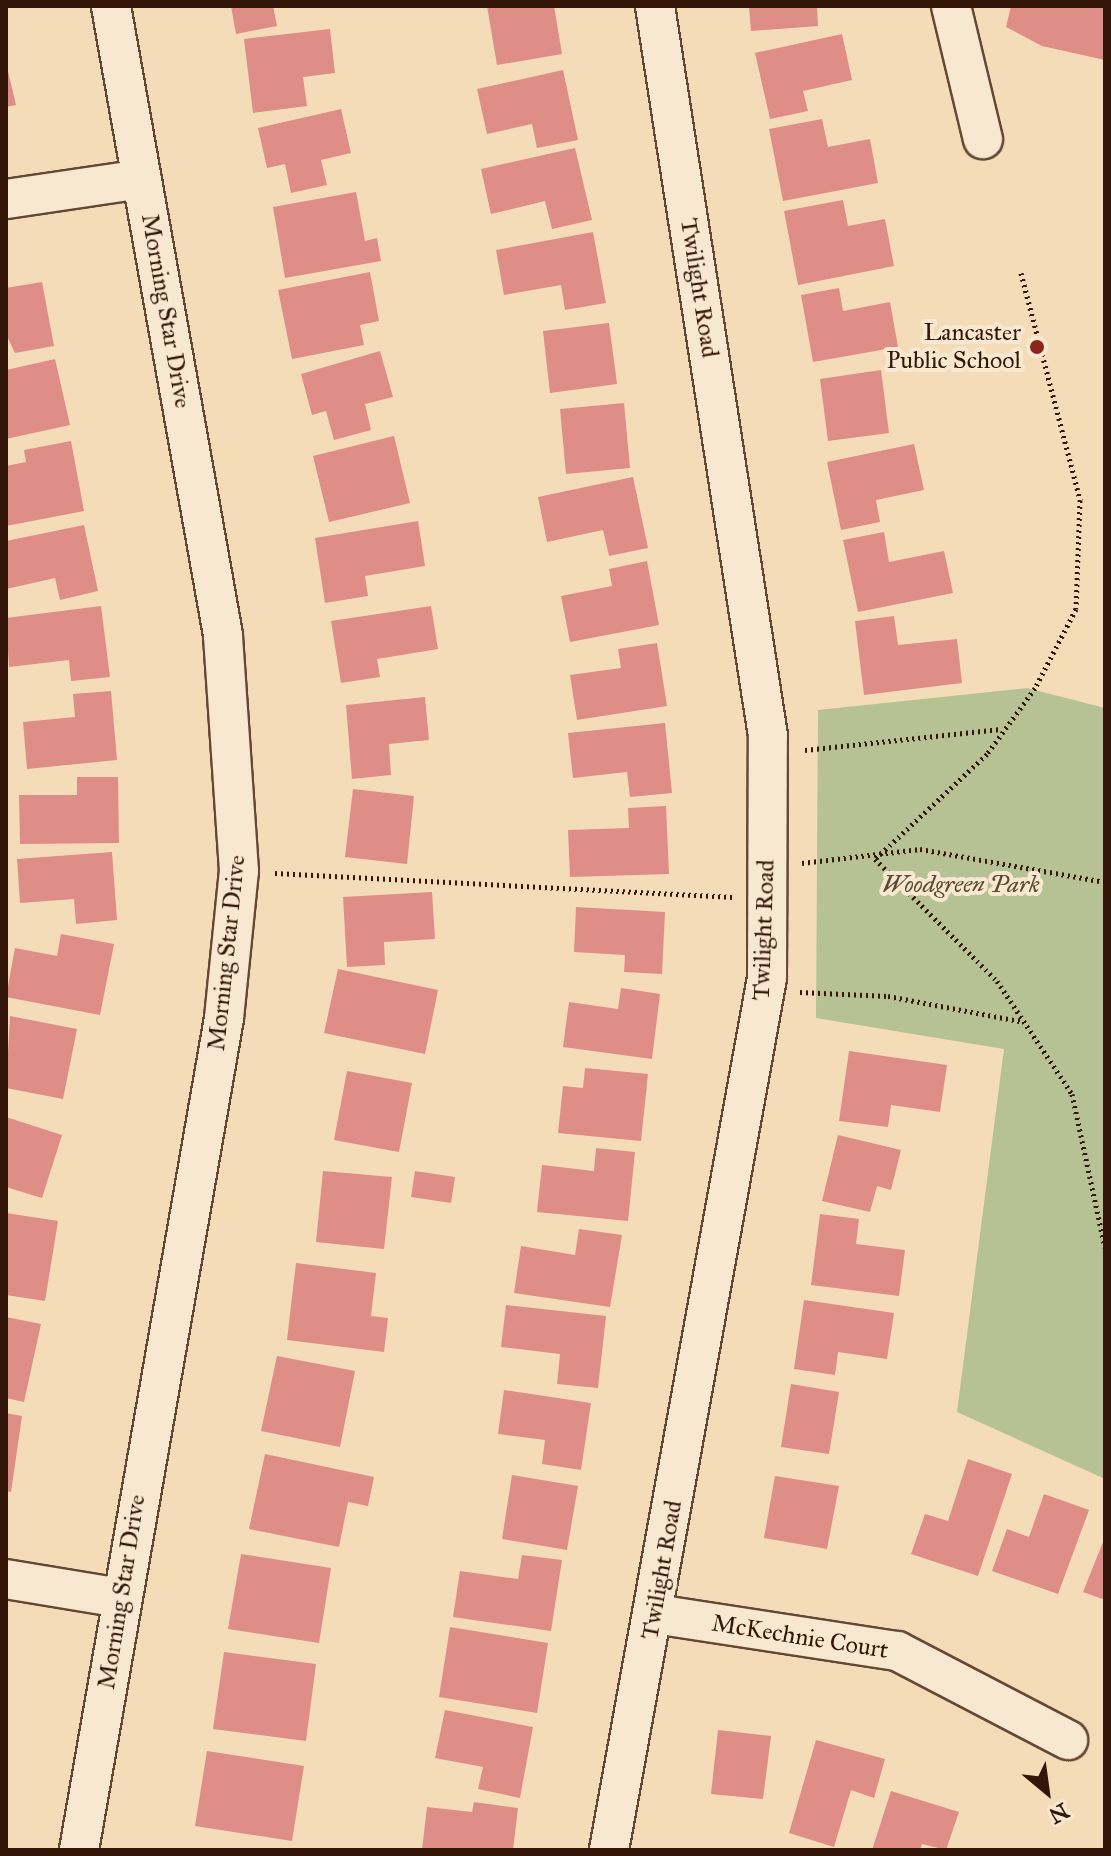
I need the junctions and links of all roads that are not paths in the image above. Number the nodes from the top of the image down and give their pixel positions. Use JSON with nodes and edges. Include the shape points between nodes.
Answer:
{"nodes":[{"id":1,"x":111,"y":6,"type":"edge"},
{"id":2,"x":655,"y":6,"type":"edge"},
{"id":3,"x":951,"y":6,"type":"edge"},
{"id":4,"x":983,"y":139,"type":"dead end"},
{"id":5,"x":142,"y":179,"type":"junction"},
{"id":6,"x":6,"y":199,"type":"edge"},
{"id":7,"x":6,"y":1579,"type":"edge"},
{"id":8,"x":121,"y":1598,"type":"junction"},
{"id":9,"x":655,"y":1614,"type":"junction"},
{"id":10,"x":1068,"y":1740,"type":"dead end"},
{"id":11,"x":79,"y":1850,"type":"edge"},
{"id":12,"x":609,"y":1850,"type":"edge"}],
"edges":[{"from":1,"to":5,"type":"street","name":"Morning Star Drive"},
{"from":2,"to":9,"type":"street","name":"Twilight Road","via":[[768,755],[765,991]]},
{"from":3,"to":4,"type":"street"},
{"from":5,"to":6,"type":"street"},
{"from":5,"to":8,"type":"street","name":"Morning Star Drive","via":[[223,635],[239,871],[224,1018]]},
{"from":7,"to":8,"type":"street"},
{"from":8,"to":11,"type":"street","name":"Morning Star Drive"},
{"from":9,"to":10,"type":"street","name":"McKechnie Court","via":[[897,1651]]},
{"from":9,"to":12,"type":"street","name":"Twilight Road"}]}
